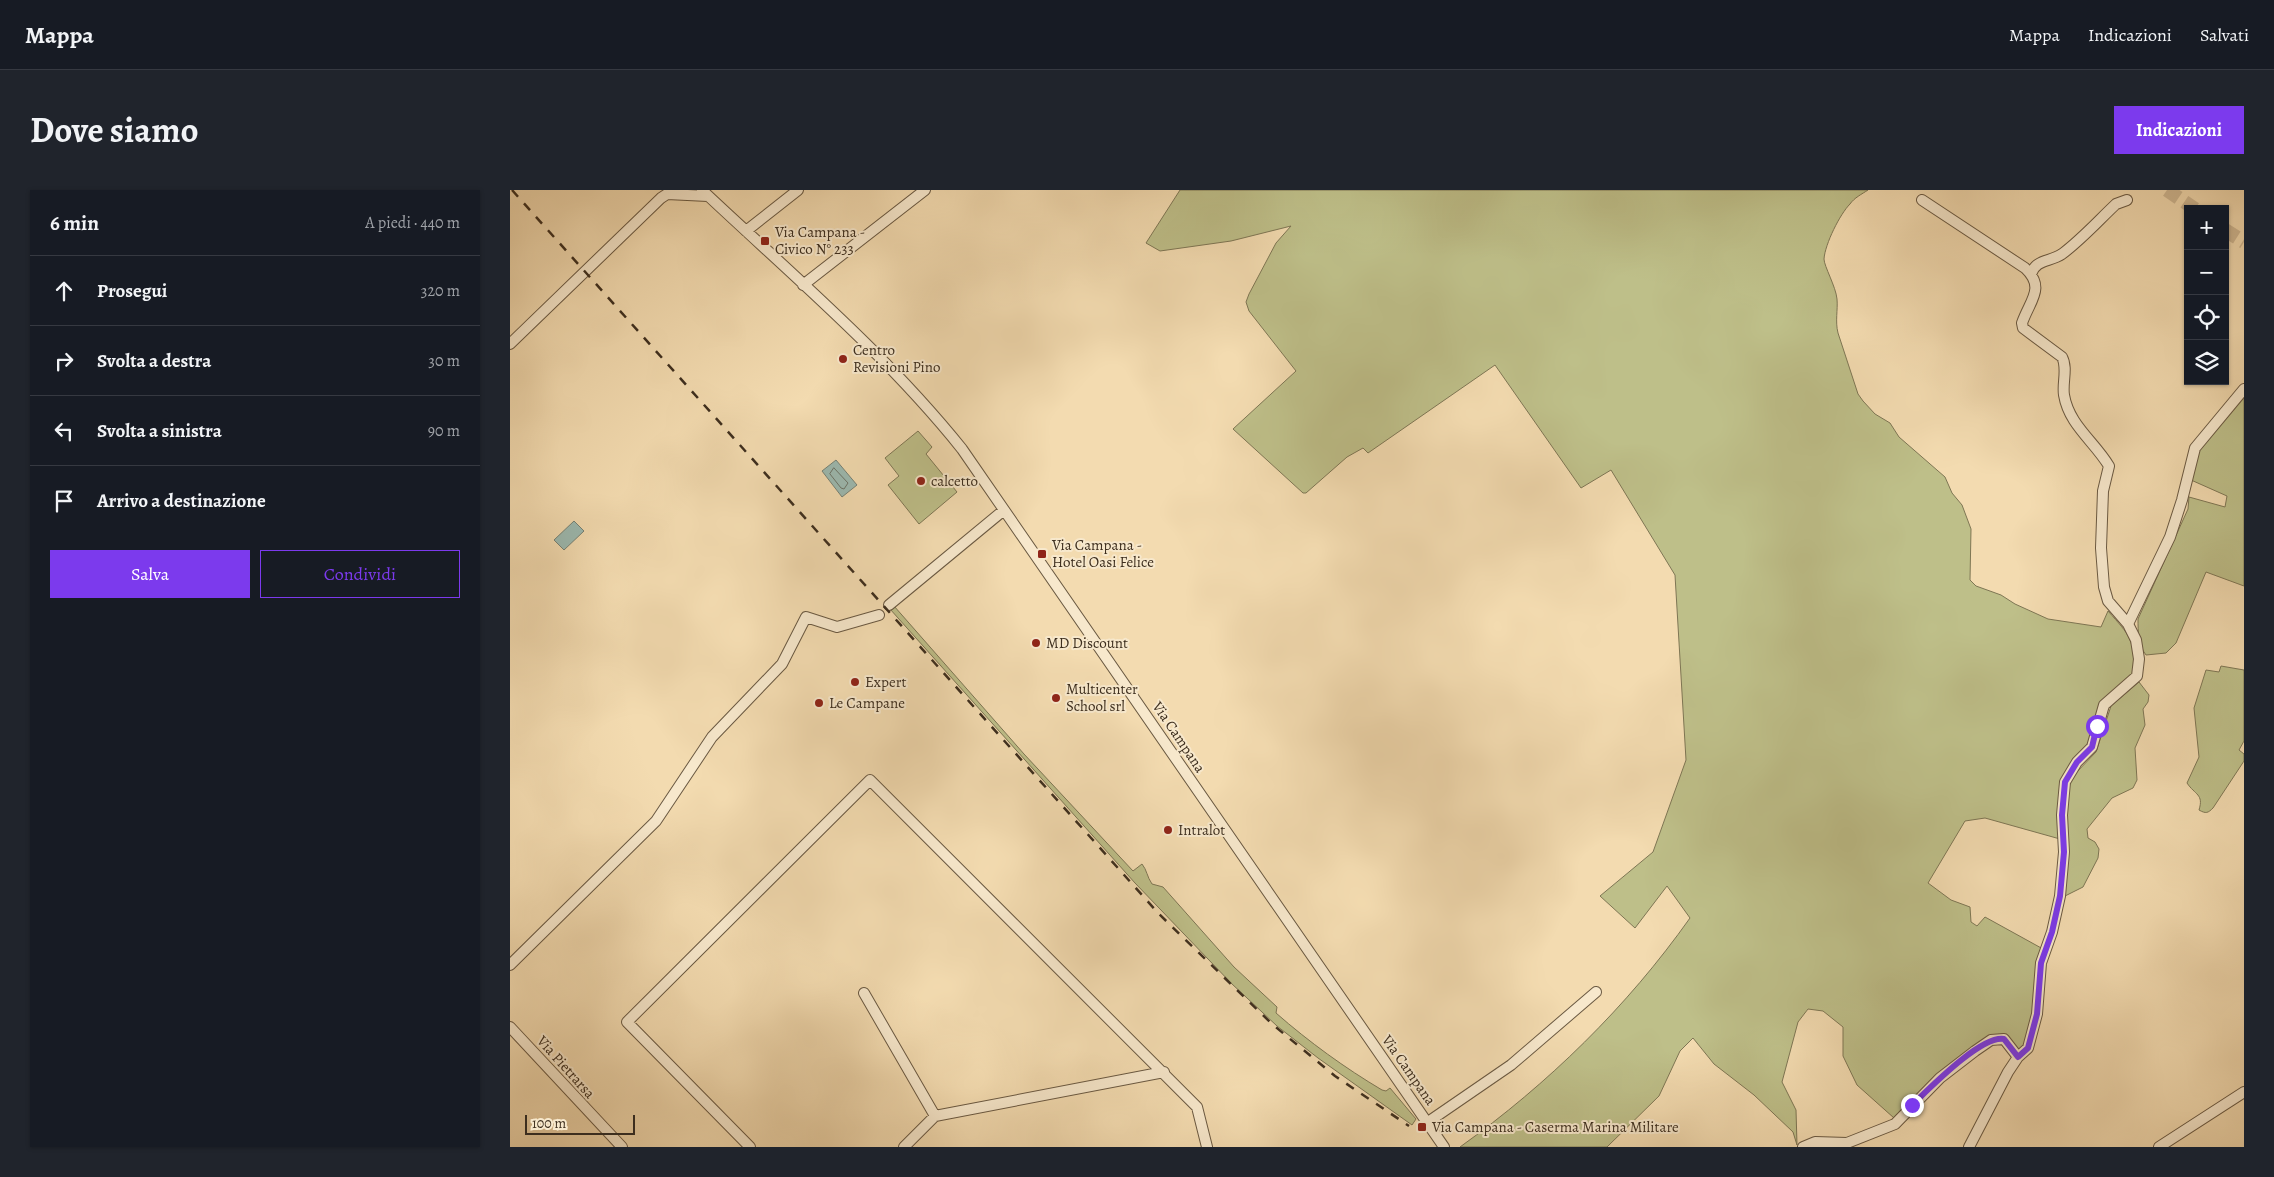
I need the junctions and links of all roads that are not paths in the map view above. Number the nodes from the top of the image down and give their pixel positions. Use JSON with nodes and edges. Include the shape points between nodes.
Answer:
{"nodes":[{"id":1,"x":798,"y":190,"type":"edge"},
{"id":2,"x":924,"y":190,"type":"edge"},
{"id":3,"x":705,"y":193,"type":"edge"},
{"id":4,"x":1922,"y":200,"type":"dead end"},
{"id":5,"x":2127,"y":200,"type":"dead end"},
{"id":6,"x":746,"y":231,"type":"junction"},
{"id":7,"x":2031,"y":274,"type":"junction"},
{"id":8,"x":804,"y":285,"type":"junction"},
{"id":9,"x":510,"y":344,"type":"edge"},
{"id":10,"x":2244,"y":389,"type":"edge"},
{"id":11,"x":1004,"y":510,"type":"junction"},
{"id":12,"x":889,"y":605,"type":"dead end"},
{"id":13,"x":879,"y":614,"type":"dead end"},
{"id":14,"x":2128,"y":624,"type":"junction"},
{"id":15,"x":510,"y":965,"type":"edge"},
{"id":16,"x":1596,"y":992,"type":"dead end"},
{"id":17,"x":864,"y":993,"type":"dead end"},
{"id":18,"x":510,"y":1027,"type":"edge"},
{"id":19,"x":2018,"y":1057,"type":"junction"},
{"id":20,"x":1164,"y":1072,"type":"junction"},
{"id":21,"x":2244,"y":1092,"type":"edge"},
{"id":22,"x":935,"y":1116,"type":"junction"},
{"id":23,"x":1428,"y":1122,"type":"junction"},
{"id":24,"x":622,"y":1147,"type":"edge"},
{"id":25,"x":750,"y":1147,"type":"edge"},
{"id":26,"x":904,"y":1147,"type":"edge"},
{"id":27,"x":1207,"y":1147,"type":"edge"},
{"id":28,"x":1444,"y":1147,"type":"edge"},
{"id":29,"x":1803,"y":1147,"type":"edge"},
{"id":30,"x":1969,"y":1147,"type":"edge"},
{"id":31,"x":2159,"y":1147,"type":"edge"}],
"edges":[{"from":1,"to":6,"type":"street"},
{"from":2,"to":8,"type":"street"},
{"from":3,"to":6,"type":"street","name":"Via Campana"},
{"from":3,"to":9,"type":"street","via":[[667,194],[661,198]]},
{"from":4,"to":7,"type":"street","via":[[1996,247]]},
{"from":5,"to":7,"type":"street","via":[[2116,204],[2063,253],[2034,266]]},
{"from":6,"to":8,"type":"street","name":"Via Campana"},
{"from":7,"to":14,"type":"street","via":[[2036,284],[2035,293],[2022,323],[2023,328],[2062,357],[2064,394],[2070,413],[2080,432],[2109,466],[2103,491],[2101,564],[2108,602]]},
{"from":8,"to":11,"type":"street","name":"Via Campana","via":[[916,394],[962,449]]},
{"from":10,"to":14,"type":"street","via":[[2195,448],[2170,537]]},
{"from":11,"to":12,"type":"street"},
{"from":11,"to":23,"type":"street","name":"Via Campana"},
{"from":13,"to":15,"type":"street","via":[[837,627],[806,617],[782,664],[712,738],[656,821]]},
{"from":14,"to":19,"type":"street","via":[[2136,640],[2140,660],[2137,676],[2104,705],[2092,747],[2077,762],[2065,782],[2060,896],[2041,963],[2037,1014],[2028,1048]]},
{"from":16,"to":23,"type":"street","via":[[1511,1065]]},
{"from":17,"to":22,"type":"street"},
{"from":18,"to":24,"type":"street","name":"Via Pietrarsa"},
{"from":19,"to":29,"type":"street","via":[[2004,1039],[1991,1040],[1940,1078],[1895,1124],[1847,1143],[1816,1142]]},
{"from":19,"to":30,"type":"street"},
{"from":20,"to":22,"type":"street"},
{"from":20,"to":25,"type":"street","via":[[870,780],[628,1022]]},
{"from":20,"to":27,"type":"street","via":[[1197,1107]]},
{"from":21,"to":31,"type":"street"},
{"from":22,"to":26,"type":"street"},
{"from":23,"to":28,"type":"street","name":"Via Campana"}]}
